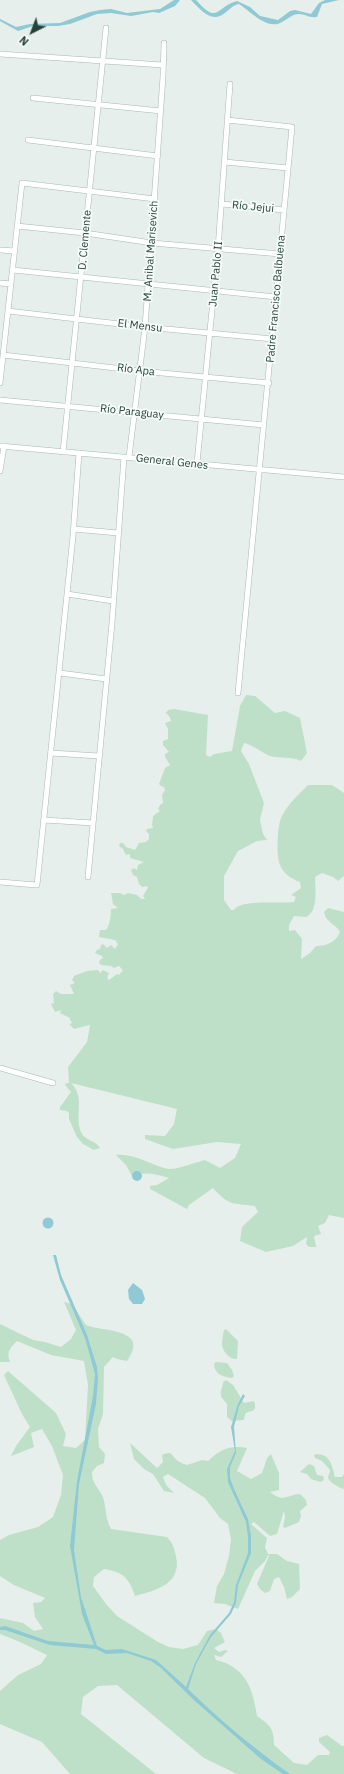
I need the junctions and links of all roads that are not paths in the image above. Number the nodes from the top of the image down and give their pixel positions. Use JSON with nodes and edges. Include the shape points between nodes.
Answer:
{"nodes":[{"id":1,"x":106,"y":28,"type":"dead end"},
{"id":2,"x":164,"y":43,"type":"dead end"},
{"id":3,"x":0,"y":54,"type":"edge"},
{"id":4,"x":103,"y":60,"type":"junction"},
{"id":5,"x":163,"y":65,"type":"junction"},
{"id":6,"x":230,"y":84,"type":"dead end"},
{"id":7,"x":33,"y":98,"type":"dead end"},
{"id":8,"x":98,"y":105,"type":"junction"},
{"id":9,"x":161,"y":111,"type":"junction"},
{"id":10,"x":227,"y":120,"type":"junction"},
{"id":11,"x":28,"y":140,"type":"dead end"},
{"id":12,"x":94,"y":148,"type":"junction"},
{"id":13,"x":158,"y":156,"type":"junction"},
{"id":14,"x":225,"y":162,"type":"junction"},
{"id":15,"x":288,"y":168,"type":"junction"},
{"id":16,"x":89,"y":191,"type":"junction"},
{"id":17,"x":155,"y":198,"type":"junction"},
{"id":18,"x":222,"y":204,"type":"junction"},
{"id":19,"x":284,"y":210,"type":"junction"},
{"id":20,"x":18,"y":226,"type":"junction"},
{"id":21,"x":85,"y":232,"type":"junction"},
{"id":22,"x":152,"y":243,"type":"junction"},
{"id":23,"x":218,"y":249,"type":"junction"},
{"id":24,"x":0,"y":250,"type":"edge"},
{"id":25,"x":15,"y":252,"type":"junction"},
{"id":26,"x":280,"y":254,"type":"junction"},
{"id":27,"x":12,"y":270,"type":"junction"},
{"id":28,"x":82,"y":277,"type":"junction"},
{"id":29,"x":0,"y":283,"type":"edge"},
{"id":30,"x":11,"y":284,"type":"junction"},
{"id":31,"x":149,"y":284,"type":"junction"},
{"id":32,"x":214,"y":291,"type":"junction"},
{"id":33,"x":276,"y":297,"type":"junction"},
{"id":34,"x":8,"y":311,"type":"junction"},
{"id":35,"x":77,"y":318,"type":"junction"},
{"id":36,"x":145,"y":327,"type":"junction"},
{"id":37,"x":210,"y":334,"type":"junction"},
{"id":38,"x":273,"y":339,"type":"junction"},
{"id":39,"x":3,"y":355,"type":"junction"},
{"id":40,"x":73,"y":362,"type":"junction"},
{"id":41,"x":141,"y":371,"type":"junction"},
{"id":42,"x":206,"y":377,"type":"junction"},
{"id":43,"x":0,"y":383,"type":"edge"},
{"id":44,"x":269,"y":383,"type":"junction"},
{"id":45,"x":0,"y":400,"type":"edge"},
{"id":46,"x":68,"y":406,"type":"junction"},
{"id":47,"x":135,"y":413,"type":"junction"},
{"id":48,"x":202,"y":419,"type":"junction"},
{"id":49,"x":264,"y":425,"type":"junction"},
{"id":50,"x":2,"y":446,"type":"edge"},
{"id":51,"x":63,"y":452,"type":"junction"},
{"id":52,"x":79,"y":453,"type":"junction"},
{"id":53,"x":126,"y":457,"type":"junction"},
{"id":54,"x":197,"y":463,"type":"junction"},
{"id":55,"x":259,"y":470,"type":"junction"},
{"id":56,"x":0,"y":471,"type":"edge"},
{"id":57,"x":344,"y":477,"type":"edge"},
{"id":58,"x":74,"y":529,"type":"junction"},
{"id":59,"x":118,"y":533,"type":"junction"},
{"id":60,"x":67,"y":594,"type":"junction"},
{"id":61,"x":113,"y":601,"type":"junction"},
{"id":62,"x":60,"y":672,"type":"junction"},
{"id":63,"x":106,"y":679,"type":"junction"},
{"id":64,"x":238,"y":693,"type":"dead end"},
{"id":65,"x":51,"y":753,"type":"junction"},
{"id":66,"x":99,"y":756,"type":"junction"},
{"id":67,"x":44,"y":820,"type":"junction"},
{"id":68,"x":93,"y":823,"type":"junction"},
{"id":69,"x":88,"y":877,"type":"dead end"},
{"id":70,"x":0,"y":882,"type":"edge"},
{"id":71,"x":0,"y":1068,"type":"edge"},
{"id":72,"x":53,"y":1083,"type":"dead end"}],
"edges":[{"from":1,"to":4,"type":"street","name":"D. Clemente"},
{"from":2,"to":5,"type":"street","name":"M. Anibal Marisevich"},
{"from":3,"to":4,"type":"street"},
{"from":4,"to":5,"type":"street"},
{"from":4,"to":8,"type":"street","name":"D. Clemente"},
{"from":5,"to":9,"type":"street","name":"M. Anibal Marisevich"},
{"from":6,"to":10,"type":"street","name":"Juan Pablo II"},
{"from":7,"to":8,"type":"street"},
{"from":8,"to":9,"type":"street"},
{"from":8,"to":12,"type":"street","name":"D. Clemente"},
{"from":9,"to":13,"type":"street","name":"M. Anibal Marisevich"},
{"from":10,"to":14,"type":"street","name":"Juan Pablo II"},
{"from":10,"to":15,"type":"street","name":"Padre Francisco Balbuena","via":[[292,127]]},
{"from":11,"to":12,"type":"street"},
{"from":12,"to":13,"type":"street"},
{"from":12,"to":16,"type":"street","name":"D. Clemente"},
{"from":13,"to":17,"type":"street","name":"M. Anibal Marisevich"},
{"from":14,"to":15,"type":"street"},
{"from":14,"to":18,"type":"street","name":"Juan Pablo II"},
{"from":15,"to":19,"type":"street","name":"Padre Francisco Balbuena"},
{"from":16,"to":17,"type":"street"},
{"from":16,"to":20,"type":"street","via":[[22,182]]},
{"from":16,"to":21,"type":"street","name":"D. Clemente"},
{"from":17,"to":22,"type":"street","name":"M. Anibal Marisevich"},
{"from":18,"to":19,"type":"street","name":"Río Jejui"},
{"from":18,"to":23,"type":"street","name":"Juan Pablo II"},
{"from":19,"to":26,"type":"street","name":"Padre Francisco Balbuena"},
{"from":20,"to":21,"type":"street"},
{"from":20,"to":25,"type":"street"},
{"from":21,"to":22,"type":"street"},
{"from":21,"to":28,"type":"street","name":"D. Clemente"},
{"from":22,"to":23,"type":"street"},
{"from":22,"to":31,"type":"street","name":"M. Anibal Marisevich"},
{"from":23,"to":26,"type":"street"},
{"from":23,"to":32,"type":"street","name":"Juan Pablo II"},
{"from":24,"to":25,"type":"street"},
{"from":25,"to":27,"type":"street"},
{"from":26,"to":33,"type":"street","name":"Padre Francisco Balbuena"},
{"from":27,"to":28,"type":"street"},
{"from":27,"to":30,"type":"street"},
{"from":28,"to":31,"type":"street"},
{"from":28,"to":35,"type":"street","name":"D. Clemente"},
{"from":29,"to":30,"type":"street"},
{"from":30,"to":34,"type":"street"},
{"from":31,"to":32,"type":"street"},
{"from":31,"to":36,"type":"street","name":"M. Anibal Marisevich"},
{"from":32,"to":33,"type":"street"},
{"from":32,"to":37,"type":"street","name":"Juan Pablo II"},
{"from":33,"to":38,"type":"street","name":"Padre Francisco Balbuena"},
{"from":34,"to":35,"type":"street","name":"El Mensu"},
{"from":34,"to":39,"type":"street"},
{"from":35,"to":36,"type":"street","name":"El Mensu"},
{"from":35,"to":40,"type":"street","name":"D. Clemente"},
{"from":36,"to":37,"type":"street","name":"El Mensu"},
{"from":36,"to":41,"type":"street","name":"M. Anibal Marisevich"},
{"from":37,"to":38,"type":"street","name":"El Mensu"},
{"from":37,"to":42,"type":"street","name":"Juan Pablo II"},
{"from":38,"to":44,"type":"street","name":"Padre Francisco Balbuena"},
{"from":39,"to":40,"type":"street","name":"Río Apa"},
{"from":39,"to":43,"type":"street"},
{"from":40,"to":41,"type":"street","name":"Río Apa"},
{"from":40,"to":46,"type":"street","name":"D. Clemente"},
{"from":41,"to":42,"type":"street","name":"Río Apa"},
{"from":41,"to":47,"type":"street","name":"M. Anibal Marisevich"},
{"from":42,"to":44,"type":"street","name":"Río Apa"},
{"from":42,"to":48,"type":"street","name":"Juan Pablo II"},
{"from":44,"to":49,"type":"street","name":"Padre Francisco Balbuena"},
{"from":45,"to":46,"type":"street","name":"Río Paraguay"},
{"from":46,"to":47,"type":"street","name":"Río Paraguay"},
{"from":46,"to":51,"type":"street","name":"D. Clemente"},
{"from":47,"to":48,"type":"street","name":"Río Paraguay"},
{"from":47,"to":53,"type":"street","name":"M. Anibal Marisevich"},
{"from":48,"to":49,"type":"street","name":"Río Paraguay"},
{"from":48,"to":54,"type":"street","name":"Juan Pablo II"},
{"from":49,"to":55,"type":"street","name":"Padre Francisco Balbuena"},
{"from":50,"to":51,"type":"street","name":"General Genes"},
{"from":50,"to":56,"type":"street"},
{"from":51,"to":52,"type":"street","name":"General Genes"},
{"from":52,"to":53,"type":"street","name":"General Genes"},
{"from":52,"to":58,"type":"street"},
{"from":53,"to":54,"type":"street","name":"General Genes"},
{"from":53,"to":59,"type":"street","name":"M. Anibal Marisevich"},
{"from":54,"to":55,"type":"street","name":"General Genes"},
{"from":55,"to":57,"type":"street","name":"General Genes"},
{"from":55,"to":64,"type":"street","name":"Padre Francisco Balbuena"},
{"from":58,"to":59,"type":"street"},
{"from":58,"to":60,"type":"street"},
{"from":59,"to":61,"type":"street","name":"M. Anibal Marisevich"},
{"from":60,"to":61,"type":"street"},
{"from":60,"to":62,"type":"street"},
{"from":61,"to":63,"type":"street","name":"M. Anibal Marisevich"},
{"from":62,"to":63,"type":"street"},
{"from":62,"to":65,"type":"street"},
{"from":63,"to":66,"type":"street","name":"M. Anibal Marisevich"},
{"from":65,"to":66,"type":"street"},
{"from":65,"to":67,"type":"street"},
{"from":66,"to":68,"type":"street","name":"M. Anibal Marisevich"},
{"from":67,"to":68,"type":"street"},
{"from":67,"to":70,"type":"street","via":[[37,885]]},
{"from":68,"to":69,"type":"street","name":"M. Anibal Marisevich"},
{"from":71,"to":72,"type":"street"}]}
